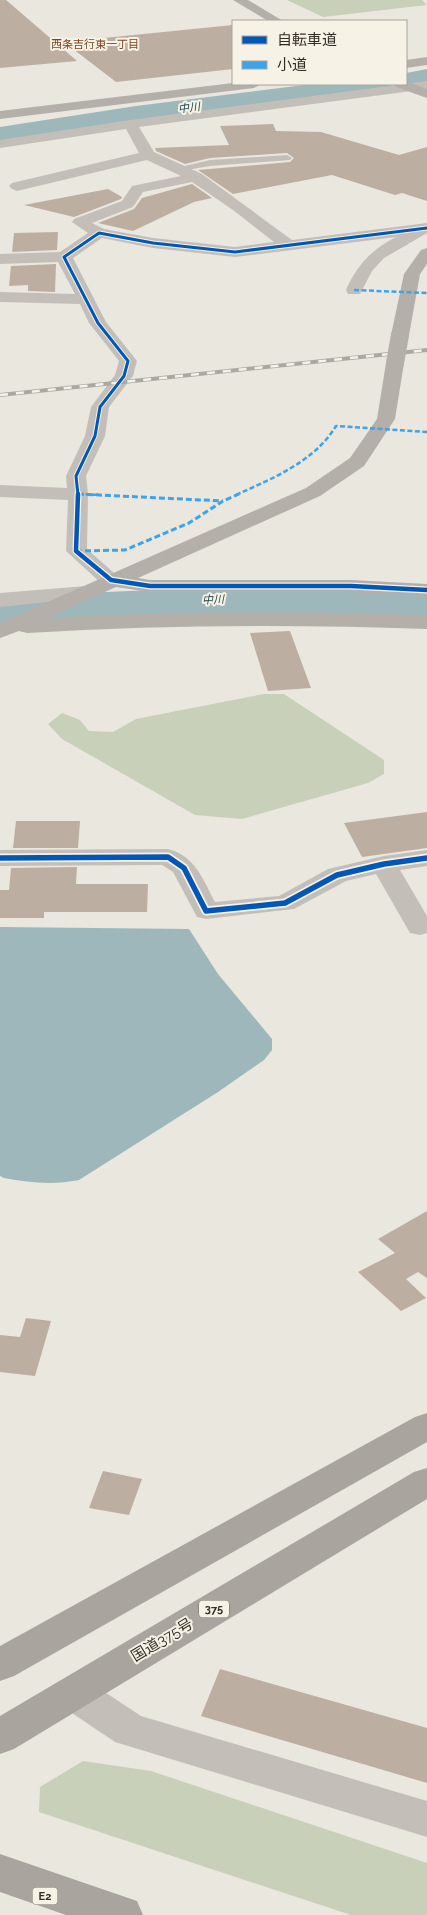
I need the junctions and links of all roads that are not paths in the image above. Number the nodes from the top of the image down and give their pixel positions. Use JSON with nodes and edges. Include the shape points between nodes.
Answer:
{"nodes":[{"id":1,"x":239,"y":0,"type":"edge"},
{"id":2,"x":275,"y":20,"type":"edge"},
{"id":3,"x":427,"y":61,"type":"edge"},
{"id":4,"x":407,"y":64,"type":"edge"},
{"id":5,"x":427,"y":67,"type":"edge"},
{"id":6,"x":407,"y":70,"type":"edge"},
{"id":7,"x":246,"y":85,"type":"edge"},
{"id":8,"x":427,"y":85,"type":"edge"},
{"id":9,"x":406,"y":86,"type":"edge"},
{"id":10,"x":427,"y":94,"type":"edge"},
{"id":11,"x":0,"y":115,"type":"edge"},
{"id":12,"x":130,"y":124,"type":"junction"},
{"id":13,"x":0,"y":144,"type":"edge"},
{"id":14,"x":148,"y":155,"type":"junction"},
{"id":15,"x":287,"y":158,"type":"dead end"},
{"id":16,"x":181,"y":168,"type":"junction"},
{"id":17,"x":196,"y":177,"type":"junction"},
{"id":18,"x":17,"y":186,"type":"dead end"},
{"id":19,"x":425,"y":229,"type":"edge"},
{"id":20,"x":99,"y":233,"type":"junction"},
{"id":21,"x":290,"y":246,"type":"junction"},
{"id":22,"x":427,"y":253,"type":"edge"},
{"id":23,"x":64,"y":257,"type":"junction"},
{"id":24,"x":0,"y":259,"type":"edge"},
{"id":25,"x":354,"y":290,"type":"dead end"},
{"id":26,"x":0,"y":297,"type":"edge"},
{"id":27,"x":84,"y":299,"type":"junction"},
{"id":28,"x":0,"y":492,"type":"edge"},
{"id":29,"x":78,"y":494,"type":"junction"},
{"id":30,"x":111,"y":580,"type":"junction"},
{"id":31,"x":427,"y":590,"type":"edge"},
{"id":32,"x":86,"y":592,"type":"junction"},
{"id":33,"x":0,"y":600,"type":"edge"},
{"id":34,"x":427,"y":622,"type":"edge"},
{"id":35,"x":4,"y":628,"type":"edge"},
{"id":36,"x":0,"y":858,"type":"edge"},
{"id":37,"x":427,"y":858,"type":"edge"},
{"id":38,"x":384,"y":864,"type":"junction"},
{"id":39,"x":420,"y":928,"type":"dead end"},
{"id":40,"x":427,"y":1426,"type":"edge"},
{"id":41,"x":427,"y":1482,"type":"edge"},
{"id":42,"x":0,"y":1665,"type":"edge"},
{"id":43,"x":74,"y":1693,"type":"junction"},
{"id":44,"x":0,"y":1737,"type":"edge"},
{"id":45,"x":427,"y":1819,"type":"edge"},
{"id":46,"x":0,"y":1873,"type":"edge"},
{"id":47,"x":0,"y":1877,"type":"edge"},
{"id":48,"x":90,"y":1915,"type":"edge"},
{"id":49,"x":122,"y":1915,"type":"edge"}],
"edges":[{"from":1,"to":2,"type":"street"},
{"from":3,"to":4,"type":"street"},
{"from":5,"to":6,"type":"street"},
{"from":7,"to":11,"type":"street"},
{"from":8,"to":9,"type":"street"},
{"from":9,"to":10,"type":"street"},
{"from":9,"to":12,"type":"street"},
{"from":12,"to":13,"type":"street"},
{"from":12,"to":14,"type":"street"},
{"from":14,"to":16,"type":"street"},
{"from":14,"to":18,"type":"street"},
{"from":15,"to":16,"type":"lane","via":[[210,162]]},
{"from":16,"to":17,"type":"street"},
{"from":17,"to":20,"type":"street","via":[[137,189],[128,204],[80,222]]},
{"from":17,"to":21,"type":"street","via":[[233,201]]},
{"from":19,"to":21,"type":"street"},
{"from":19,"to":25,"type":"street","via":[[372,258]]},
{"from":20,"to":21,"type":"street","via":[[235,252]]},
{"from":20,"to":23,"type":"street"},
{"from":22,"to":30,"type":"street","bridge":true,"via":[[412,274],[386,419],[358,462],[313,492]]},
{"from":23,"to":24,"type":"street"},
{"from":23,"to":27,"type":"street"},
{"from":26,"to":27,"type":"street"},
{"from":27,"to":29,"type":"street","via":[[128,361],[124,376],[100,408],[95,436],[76,476]]},
{"from":28,"to":29,"type":"street"},
{"from":29,"to":30,"type":"street","via":[[76,551]]},
{"from":30,"to":31,"type":"street","via":[[150,586],[352,586]]},
{"from":30,"to":32,"type":"street"},
{"from":32,"to":33,"type":"street"},
{"from":32,"to":35,"type":"street"},
{"from":34,"to":35,"type":"street","via":[[345,618],[154,618]]},
{"from":36,"to":38,"type":"street","via":[[168,857],[184,868],[206,912],[285,903],[337,875]]},
{"from":37,"to":38,"type":"street"},
{"from":38,"to":39,"type":"street"},
{"from":40,"to":42,"type":"highway"},
{"from":41,"to":43,"type":"highway","name":"国道375号","number":"375"},
{"from":43,"to":44,"type":"highway","name":"国道375号","number":"375"},
{"from":43,"to":45,"type":"street","via":[[129,1730]]},
{"from":46,"to":49,"type":"highway"},
{"from":47,"to":48,"type":"highway","number":"E2"}]}
